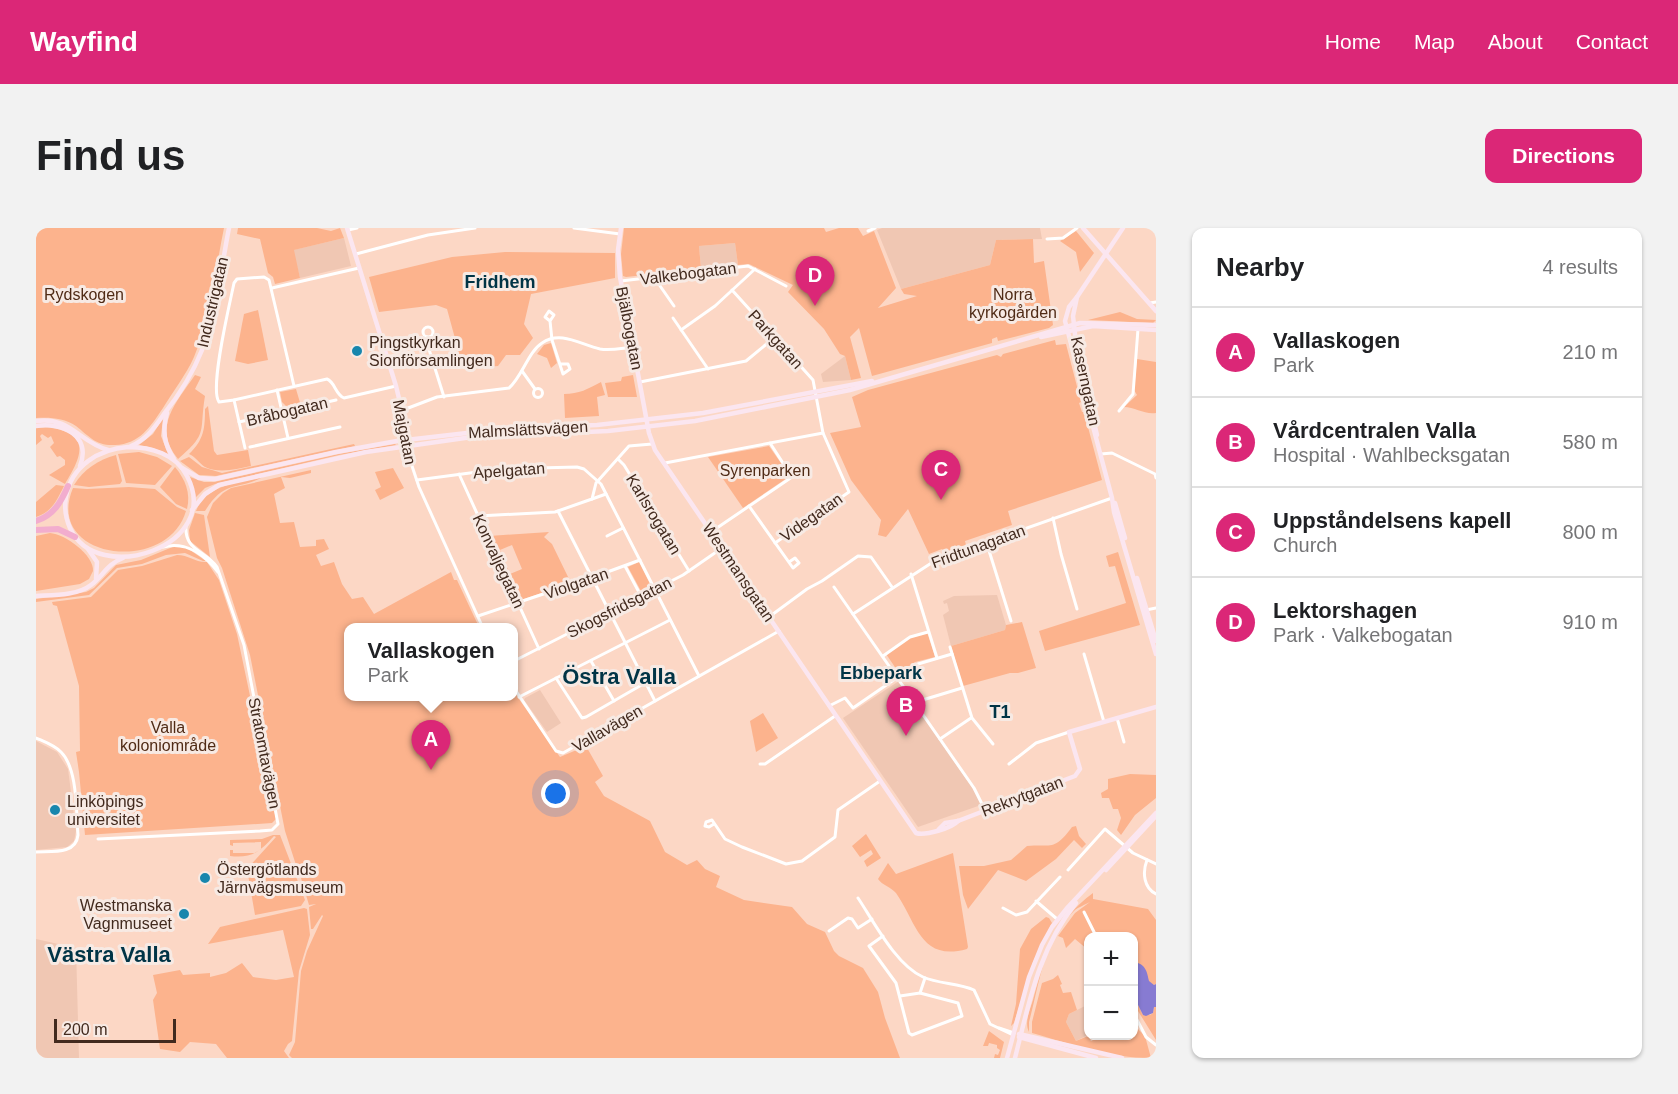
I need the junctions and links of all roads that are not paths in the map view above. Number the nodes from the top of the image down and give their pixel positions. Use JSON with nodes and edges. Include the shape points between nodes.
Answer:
{"nodes":[{"id":1,"x":229,"y":228,"type":"edge"},
{"id":2,"x":357,"y":228,"type":"edge"},
{"id":3,"x":467,"y":228,"type":"edge"},
{"id":4,"x":475,"y":228,"type":"edge"},
{"id":5,"x":574,"y":228,"type":"edge"},
{"id":6,"x":875,"y":228,"type":"edge"},
{"id":7,"x":1077,"y":228,"type":"edge"},
{"id":8,"x":1083,"y":228,"type":"edge"},
{"id":9,"x":1123,"y":228,"type":"edge"},
{"id":10,"x":348,"y":229,"type":"edge"},
{"id":11,"x":584,"y":229,"type":"edge"},
{"id":12,"x":621,"y":231,"type":"edge"},
{"id":13,"x":868,"y":231,"type":"dead end"},
{"id":14,"x":1047,"y":238,"type":"dead end"},
{"id":15,"x":356,"y":254,"type":"junction"},
{"id":16,"x":1106,"y":254,"type":"junction"},
{"id":17,"x":360,"y":267,"type":"junction"},
{"id":18,"x":754,"y":269,"type":"junction"},
{"id":19,"x":656,"y":276,"type":"junction"},
{"id":20,"x":621,"y":281,"type":"junction"},
{"id":21,"x":786,"y":286,"type":"dead end"},
{"id":22,"x":272,"y":288,"type":"junction"},
{"id":23,"x":732,"y":290,"type":"junction"},
{"id":24,"x":1077,"y":297,"type":"junction"},
{"id":25,"x":1156,"y":302,"type":"edge"},
{"id":26,"x":1150,"y":303,"type":"junction"},
{"id":27,"x":674,"y":306,"type":"dead end"},
{"id":28,"x":1156,"y":312,"type":"edge"},
{"id":29,"x":673,"y":318,"type":"dead end"},
{"id":30,"x":550,"y":321,"type":"dead end"},
{"id":31,"x":1156,"y":325,"type":"edge"},
{"id":32,"x":1071,"y":328,"type":"junction"},
{"id":33,"x":1138,"y":329,"type":"junction"},
{"id":34,"x":681,"y":330,"type":"junction"},
{"id":35,"x":1156,"y":330,"type":"edge"},
{"id":36,"x":427,"y":337,"type":"dead end"},
{"id":37,"x":775,"y":338,"type":"junction"},
{"id":38,"x":552,"y":340,"type":"junction"},
{"id":39,"x":633,"y":347,"type":"junction"},
{"id":40,"x":560,"y":364,"type":"dead end"},
{"id":41,"x":708,"y":369,"type":"junction"},
{"id":42,"x":522,"y":371,"type":"junction"},
{"id":43,"x":640,"y":382,"type":"junction"},
{"id":44,"x":294,"y":386,"type":"junction"},
{"id":45,"x":396,"y":386,"type":"junction"},
{"id":46,"x":535,"y":389,"type":"dead end"},
{"id":47,"x":277,"y":390,"type":"junction"},
{"id":48,"x":816,"y":394,"type":"junction"},
{"id":49,"x":444,"y":397,"type":"junction"},
{"id":50,"x":234,"y":400,"type":"junction"},
{"id":51,"x":336,"y":400,"type":"dead end"},
{"id":52,"x":171,"y":405,"type":"junction"},
{"id":53,"x":402,"y":410,"type":"junction"},
{"id":54,"x":1119,"y":411,"type":"dead end"},
{"id":55,"x":282,"y":412,"type":"junction"},
{"id":56,"x":646,"y":420,"type":"junction"},
{"id":57,"x":36,"y":421,"type":"edge"},
{"id":58,"x":239,"y":422,"type":"junction"},
{"id":59,"x":36,"y":426,"type":"edge"},
{"id":60,"x":340,"y":427,"type":"dead end"},
{"id":61,"x":647,"y":427,"type":"junction"},
{"id":62,"x":823,"y":433,"type":"junction"},
{"id":63,"x":288,"y":438,"type":"junction"},
{"id":64,"x":1097,"y":438,"type":"junction"},
{"id":65,"x":407,"y":440,"type":"junction"},
{"id":66,"x":770,"y":443,"type":"junction"},
{"id":67,"x":652,"y":444,"type":"junction"},
{"id":68,"x":408,"y":446,"type":"junction"},
{"id":69,"x":128,"y":447,"type":"junction"},
{"id":70,"x":250,"y":447,"type":"dead end"},
{"id":71,"x":245,"y":448,"type":"dead end"},
{"id":72,"x":108,"y":450,"type":"junction"},
{"id":73,"x":1101,"y":454,"type":"junction"},
{"id":74,"x":618,"y":458,"type":"junction"},
{"id":75,"x":665,"y":464,"type":"junction"},
{"id":76,"x":180,"y":466,"type":"junction"},
{"id":77,"x":1156,"y":468,"type":"edge"},
{"id":78,"x":77,"y":471,"type":"junction"},
{"id":79,"x":1152,"y":473,"type":"junction"},
{"id":80,"x":459,"y":474,"type":"junction"},
{"id":81,"x":1156,"y":478,"type":"edge"},
{"id":82,"x":417,"y":480,"type":"junction"},
{"id":83,"x":598,"y":480,"type":"junction"},
{"id":84,"x":68,"y":486,"type":"junction"},
{"id":85,"x":606,"y":494,"type":"junction"},
{"id":86,"x":1113,"y":498,"type":"junction"},
{"id":87,"x":592,"y":499,"type":"junction"},
{"id":88,"x":749,"y":506,"type":"junction"},
{"id":89,"x":192,"y":510,"type":"junction"},
{"id":90,"x":558,"y":511,"type":"junction"},
{"id":91,"x":478,"y":516,"type":"junction"},
{"id":92,"x":1053,"y":518,"type":"junction"},
{"id":93,"x":36,"y":521,"type":"edge"},
{"id":94,"x":186,"y":523,"type":"junction"},
{"id":95,"x":623,"y":528,"type":"junction"},
{"id":96,"x":36,"y":530,"type":"edge"},
{"id":97,"x":711,"y":532,"type":"junction"},
{"id":98,"x":607,"y":536,"type":"dead end"},
{"id":99,"x":75,"y":537,"type":"junction"},
{"id":100,"x":987,"y":541,"type":"junction"},
{"id":101,"x":775,"y":543,"type":"junction"},
{"id":102,"x":82,"y":544,"type":"junction"},
{"id":103,"x":162,"y":547,"type":"junction"},
{"id":104,"x":722,"y":548,"type":"junction"},
{"id":105,"x":125,"y":557,"type":"junction"},
{"id":106,"x":640,"y":560,"type":"junction"},
{"id":107,"x":789,"y":562,"type":"dead end"},
{"id":108,"x":626,"y":566,"type":"junction"},
{"id":109,"x":689,"y":572,"type":"junction"},
{"id":110,"x":911,"y":574,"type":"junction"},
{"id":111,"x":220,"y":576,"type":"junction"},
{"id":112,"x":591,"y":578,"type":"junction"},
{"id":113,"x":95,"y":582,"type":"junction"},
{"id":114,"x":834,"y":587,"type":"dead end"},
{"id":115,"x":892,"y":587,"type":"junction"},
{"id":116,"x":655,"y":589,"type":"junction"},
{"id":117,"x":36,"y":596,"type":"edge"},
{"id":118,"x":641,"y":596,"type":"junction"},
{"id":119,"x":518,"y":603,"type":"junction"},
{"id":120,"x":1156,"y":608,"type":"edge"},
{"id":121,"x":1077,"y":609,"type":"dead end"},
{"id":122,"x":1145,"y":610,"type":"junction"},
{"id":123,"x":609,"y":613,"type":"junction"},
{"id":124,"x":853,"y":614,"type":"junction"},
{"id":125,"x":478,"y":616,"type":"junction"},
{"id":126,"x":770,"y":617,"type":"junction"},
{"id":127,"x":670,"y":620,"type":"junction"},
{"id":128,"x":1011,"y":621,"type":"dead end"},
{"id":129,"x":481,"y":623,"type":"edge"},
{"id":130,"x":779,"y":631,"type":"junction"},
{"id":131,"x":929,"y":632,"type":"junction"},
{"id":132,"x":1156,"y":641,"type":"edge"},
{"id":133,"x":625,"y":644,"type":"junction"},
{"id":134,"x":950,"y":646,"type":"dead end"},
{"id":135,"x":539,"y":649,"type":"junction"},
{"id":136,"x":952,"y":654,"type":"junction"},
{"id":137,"x":1084,"y":654,"type":"dead end"},
{"id":138,"x":1156,"y":654,"type":"edge"},
{"id":139,"x":883,"y":656,"type":"junction"},
{"id":140,"x":937,"y":658,"type":"junction"},
{"id":141,"x":518,"y":660,"type":"edge"},
{"id":142,"x":591,"y":661,"type":"junction"},
{"id":143,"x":699,"y":676,"type":"junction"},
{"id":144,"x":898,"y":677,"type":"junction"},
{"id":145,"x":556,"y":678,"type":"junction"},
{"id":146,"x":645,"y":683,"type":"junction"},
{"id":147,"x":962,"y":688,"type":"junction"},
{"id":148,"x":518,"y":697,"type":"joint"},
{"id":149,"x":614,"y":701,"type":"junction"},
{"id":150,"x":655,"y":701,"type":"junction"},
{"id":151,"x":916,"y":702,"type":"junction"},
{"id":152,"x":829,"y":706,"type":"junction"},
{"id":153,"x":1156,"y":707,"type":"edge"},
{"id":154,"x":835,"y":716,"type":"junction"},
{"id":155,"x":972,"y":718,"type":"junction"},
{"id":156,"x":1117,"y":718,"type":"junction"},
{"id":157,"x":1104,"y":722,"type":"junction"},
{"id":158,"x":1069,"y":732,"type":"junction"},
{"id":159,"x":36,"y":738,"type":"edge"},
{"id":160,"x":940,"y":739,"type":"junction"},
{"id":161,"x":1124,"y":742,"type":"dead end"},
{"id":162,"x":993,"y":744,"type":"dead end"},
{"id":163,"x":760,"y":764,"type":"dead end"},
{"id":164,"x":1010,"y":764,"type":"dead end"},
{"id":165,"x":880,"y":781,"type":"junction"},
{"id":166,"x":985,"y":810,"type":"junction"},
{"id":167,"x":1156,"y":815,"type":"edge"},
{"id":168,"x":714,"y":824,"type":"dead end"},
{"id":169,"x":916,"y":833,"type":"joint"},
{"id":170,"x":98,"y":839,"type":"dead end"},
{"id":171,"x":1126,"y":847,"type":"junction"},
{"id":172,"x":36,"y":852,"type":"edge"},
{"id":173,"x":1147,"y":860,"type":"junction"},
{"id":174,"x":1156,"y":864,"type":"edge"},
{"id":175,"x":1068,"y":870,"type":"dead end"},
{"id":176,"x":1060,"y":877,"type":"dead end"},
{"id":177,"x":1156,"y":894,"type":"edge"},
{"id":178,"x":858,"y":898,"type":"dead end"},
{"id":179,"x":1036,"y":901,"type":"junction"},
{"id":180,"x":1003,"y":908,"type":"dead end"},
{"id":181,"x":1084,"y":912,"type":"dead end"},
{"id":182,"x":872,"y":919,"type":"junction"},
{"id":183,"x":1059,"y":921,"type":"junction"},
{"id":184,"x":829,"y":931,"type":"dead end"},
{"id":185,"x":1094,"y":932,"type":"edge"},
{"id":186,"x":883,"y":936,"type":"junction"},
{"id":187,"x":925,"y":978,"type":"junction"},
{"id":188,"x":920,"y":993,"type":"junction"},
{"id":189,"x":900,"y":996,"type":"junction"},
{"id":190,"x":1138,"y":1022,"type":"edge"},
{"id":191,"x":1025,"y":1023,"type":"junction"},
{"id":192,"x":1014,"y":1034,"type":"junction"},
{"id":193,"x":1021,"y":1036,"type":"junction"},
{"id":194,"x":1033,"y":1039,"type":"junction"},
{"id":195,"x":1156,"y":1046,"type":"edge"},
{"id":196,"x":1017,"y":1050,"type":"junction"},
{"id":197,"x":1007,"y":1058,"type":"edge"},
{"id":198,"x":1015,"y":1058,"type":"edge"},
{"id":199,"x":1096,"y":1058,"type":"edge"},
{"id":200,"x":1122,"y":1058,"type":"edge"}],
"edges":[{"from":1,"to":52,"type":"main road","name":"Industrigatan","via":[[202,351]]},
{"from":2,"to":10,"type":"street"},
{"from":3,"to":4,"type":"street"},
{"from":3,"to":15,"type":"street"},
{"from":5,"to":11,"type":"street"},
{"from":6,"to":13,"type":"street"},
{"from":7,"to":14,"type":"street","via":[[1063,238]]},
{"from":8,"to":16,"type":"main road"},
{"from":9,"to":16,"type":"main road"},
{"from":10,"to":15,"type":"main road","name":"Majgatan"},
{"from":11,"to":12,"type":"street"},
{"from":12,"to":20,"type":"main road","name":"Bjälbogatan"},
{"from":15,"to":17,"type":"main road","name":"Majgatan"},
{"from":16,"to":24,"type":"main road"},
{"from":16,"to":26,"type":"main road"},
{"from":17,"to":22,"type":"street"},
{"from":17,"to":45,"type":"main road","name":"Majgatan"},
{"from":18,"to":19,"type":"street","name":"Valkebogatan","via":[[748,266]]},
{"from":18,"to":21,"type":"street","name":"Valkebogatan"},
{"from":18,"to":23,"type":"street"},
{"from":19,"to":20,"type":"street","name":"Valkebogatan"},
{"from":19,"to":27,"type":"street"},
{"from":20,"to":39,"type":"main road","name":"Bjälbogatan"},
{"from":22,"to":44,"type":"street"},
{"from":22,"to":50,"type":"street","via":[[266,277],[235,281],[215,396],[220,402]]},
{"from":23,"to":34,"type":"street"},
{"from":23,"to":37,"type":"street","name":"Parkgatan"},
{"from":24,"to":32,"type":"main road"},
{"from":24,"to":32,"type":"main road","via":[[1066,316]]},
{"from":25,"to":26,"type":"street"},
{"from":26,"to":28,"type":"main road"},
{"from":29,"to":34,"type":"street"},
{"from":30,"to":38,"type":"street"},
{"from":31,"to":32,"type":"main road","via":[[1092,322]]},
{"from":32,"to":33,"type":"main road"},
{"from":32,"to":48,"type":"main road","name":"Malmslättsvägen"},
{"from":32,"to":64,"type":"main road","name":"Kaserngatan"},
{"from":32,"to":64,"type":"main road","name":"Kaserngatan"},
{"from":33,"to":35,"type":"main road"},
{"from":33,"to":54,"type":"street","via":[[1132,394]]},
{"from":34,"to":41,"type":"street"},
{"from":36,"to":49,"type":"street"},
{"from":37,"to":41,"type":"street","via":[[746,361]]},
{"from":37,"to":48,"type":"street","name":"Parkgatan","via":[[813,380]]},
{"from":38,"to":39,"type":"street","via":[[569,338],[604,349]]},
{"from":38,"to":40,"type":"street"},
{"from":38,"to":42,"type":"street","via":[[539,345]]},
{"from":39,"to":43,"type":"main road","name":"Bjälbogatan"},
{"from":41,"to":43,"type":"street"},
{"from":42,"to":46,"type":"street"},
{"from":42,"to":49,"type":"street","via":[[507,389]]},
{"from":43,"to":56,"type":"main road","name":"Bjälbogatan"},
{"from":44,"to":45,"type":"street","via":[[329,380],[344,398]]},
{"from":44,"to":47,"type":"street"},
{"from":45,"to":53,"type":"main road","name":"Majgatan"},
{"from":47,"to":50,"type":"street"},
{"from":47,"to":55,"type":"street"},
{"from":48,"to":56,"type":"main road","name":"Malmslättsvägen"},
{"from":48,"to":61,"type":"main road","name":"Malmslättsvägen","via":[[695,421]]},
{"from":48,"to":62,"type":"street","name":"Videgatan"},
{"from":49,"to":53,"type":"street"},
{"from":50,"to":58,"type":"street"},
{"from":51,"to":55,"type":"street","name":"Bråbogatan"},
{"from":52,"to":69,"type":"main road","name":"Industrigatan","via":[[149,435]]},
{"from":52,"to":76,"type":"main road","name":"Industrigatan","via":[[164,435]]},
{"from":53,"to":65,"type":"main road","name":"Majgatan"},
{"from":55,"to":58,"type":"street","name":"Bråbogatan"},
{"from":55,"to":63,"type":"street"},
{"from":56,"to":61,"type":"main road","name":"Bjälbogatan"},
{"from":56,"to":65,"type":"main road","name":"Malmslättsvägen","via":[[502,429]]},
{"from":57,"to":72,"type":"main road","via":[[63,423]]},
{"from":58,"to":71,"type":"street"},
{"from":59,"to":78,"type":"main road","via":[[56,426],[77,437],[83,453]]},
{"from":60,"to":63,"type":"street"},
{"from":61,"to":67,"type":"main road","name":"Westmansgatan"},
{"from":61,"to":68,"type":"main road","name":"Malmslättsvägen","via":[[503,435]]},
{"from":62,"to":66,"type":"street"},
{"from":62,"to":101,"type":"street","name":"Videgatan","via":[[849,492]]},
{"from":63,"to":70,"type":"street"},
{"from":64,"to":73,"type":"main road","name":"Kaserngatan"},
{"from":65,"to":68,"type":"main road","name":"Majgatan"},
{"from":65,"to":76,"type":"main road","name":"Malmslättsvägen","via":[[215,479],[196,477]]},
{"from":66,"to":75,"type":"street"},
{"from":66,"to":88,"type":"street","via":[[792,477]]},
{"from":67,"to":74,"type":"street","via":[[632,444]]},
{"from":67,"to":75,"type":"main road","name":"Westmansgatan"},
{"from":68,"to":82,"type":"street","name":"Majgatan"},
{"from":68,"to":89,"type":"main road","name":"Malmslättsvägen","via":[[220,485],[205,494]]},
{"from":69,"to":72,"type":"main road"},
{"from":69,"to":76,"type":"main road","via":[[153,450]]},
{"from":72,"to":78,"type":"main road"},
{"from":73,"to":79,"type":"street","via":[[1112,453]]},
{"from":73,"to":86,"type":"main road","name":"Kaserngatan"},
{"from":74,"to":83,"type":"street"},
{"from":74,"to":109,"type":"street","name":"Karlsrogatan"},
{"from":75,"to":97,"type":"main road","name":"Westmansgatan"},
{"from":76,"to":89,"type":"main road","via":[[190,485]]},
{"from":77,"to":79,"type":"street"},
{"from":78,"to":84,"type":"main road"},
{"from":79,"to":81,"type":"street"},
{"from":80,"to":82,"type":"street","name":"Apelgatan"},
{"from":80,"to":83,"type":"street","name":"Apelgatan","via":[[577,467]]},
{"from":80,"to":91,"type":"street","name":"Konvaljegatan"},
{"from":82,"to":125,"type":"street","name":"Majgatan"},
{"from":83,"to":85,"type":"street"},
{"from":83,"to":87,"type":"street"},
{"from":84,"to":93,"type":"highway","via":[[54,510]]},
{"from":84,"to":99,"type":"main road","via":[[65,510]]},
{"from":85,"to":87,"type":"street"},
{"from":85,"to":95,"type":"street"},
{"from":86,"to":92,"type":"street","name":"Fridtunagatan"},
{"from":86,"to":122,"type":"main road","name":"Kaserngatan"},
{"from":87,"to":90,"type":"street"},
{"from":88,"to":97,"type":"street"},
{"from":88,"to":101,"type":"street"},
{"from":89,"to":94,"type":"main road"},
{"from":90,"to":91,"type":"street"},
{"from":90,"to":112,"type":"street"},
{"from":91,"to":119,"type":"street","name":"Konvaljegatan"},
{"from":92,"to":100,"type":"street","name":"Fridtunagatan"},
{"from":92,"to":121,"type":"street"},
{"from":94,"to":103,"type":"main road"},
{"from":94,"to":111,"type":"street","name":"Stratomtavägen","via":[[189,543],[210,558]]},
{"from":95,"to":98,"type":"street"},
{"from":95,"to":106,"type":"street"},
{"from":96,"to":99,"type":"highway","via":[[58,529]]},
{"from":97,"to":104,"type":"main road","name":"Westmansgatan"},
{"from":99,"to":102,"type":"main road"},
{"from":100,"to":110,"type":"street","name":"Fridtunagatan"},
{"from":100,"to":128,"type":"street"},
{"from":101,"to":107,"type":"street"},
{"from":102,"to":105,"type":"main road","via":[[100,553]]},
{"from":102,"to":113,"type":"main road","via":[[97,562]]},
{"from":103,"to":105,"type":"main road"},
{"from":103,"to":111,"type":"street","name":"Stratomtavägen","via":[[175,544],[190,548]]},
{"from":104,"to":109,"type":"street","name":"Skogsfridsgatan"},
{"from":104,"to":126,"type":"main road","name":"Westmansgatan"},
{"from":105,"to":113,"type":"main road","via":[[110,564]]},
{"from":106,"to":108,"type":"street","name":"Violgatan"},
{"from":106,"to":116,"type":"street"},
{"from":108,"to":112,"type":"street","name":"Violgatan"},
{"from":108,"to":118,"type":"street"},
{"from":109,"to":116,"type":"street","name":"Skogsfridsgatan"},
{"from":110,"to":115,"type":"street","name":"Fridtunagatan"},
{"from":110,"to":131,"type":"street"},
{"from":111,"to":170,"type":"street","name":"Stratomtavägen","via":[[244,645],[278,826],[260,831]]},
{"from":112,"to":119,"type":"street","name":"Violgatan"},
{"from":112,"to":123,"type":"street"},
{"from":113,"to":117,"type":"main road","via":[[80,590]]},
{"from":114,"to":124,"type":"street"},
{"from":115,"to":124,"type":"street","name":"Fridtunagatan"},
{"from":115,"to":126,"type":"street","via":[[871,557],[858,556]]},
{"from":116,"to":118,"type":"street","name":"Skogsfridsgatan"},
{"from":116,"to":127,"type":"street"},
{"from":118,"to":123,"type":"street","name":"Skogsfridsgatan"},
{"from":119,"to":125,"type":"street","name":"Violgatan"},
{"from":119,"to":135,"type":"street","name":"Konvaljegatan"},
{"from":120,"to":122,"type":"street"},
{"from":122,"to":132,"type":"main road","name":"Kaserngatan"},
{"from":122,"to":138,"type":"main road","name":"Kaserngatan"},
{"from":123,"to":133,"type":"street"},
{"from":123,"to":135,"type":"street","name":"Skogsfridsgatan"},
{"from":124,"to":139,"type":"street"},
{"from":125,"to":129,"type":"street","name":"Majgatan"},
{"from":126,"to":130,"type":"main road","name":"Westmansgatan"},
{"from":127,"to":133,"type":"street"},
{"from":127,"to":143,"type":"street"},
{"from":130,"to":143,"type":"street","name":"Vallavägen"},
{"from":130,"to":152,"type":"main road","name":"Westmansgatan"},
{"from":131,"to":139,"type":"street","via":[[910,637]]},
{"from":131,"to":140,"type":"street"},
{"from":133,"to":142,"type":"street"},
{"from":133,"to":146,"type":"street"},
{"from":134,"to":136,"type":"street"},
{"from":135,"to":141,"type":"street","name":"Skogsfridsgatan"},
{"from":136,"to":140,"type":"street"},
{"from":136,"to":147,"type":"street"},
{"from":137,"to":157,"type":"street"},
{"from":139,"to":144,"type":"street"},
{"from":140,"to":144,"type":"street"},
{"from":142,"to":145,"type":"street"},
{"from":142,"to":149,"type":"street"},
{"from":143,"to":150,"type":"street","name":"Vallavägen"},
{"from":144,"to":151,"type":"street"},
{"from":144,"to":152,"type":"street","via":[[853,708],[845,698]]},
{"from":145,"to":148,"type":"street"},
{"from":145,"to":149,"type":"street","via":[[582,718]]},
{"from":146,"to":149,"type":"street"},
{"from":146,"to":150,"type":"street"},
{"from":147,"to":151,"type":"street"},
{"from":147,"to":155,"type":"street"},
{"from":148,"to":150,"type":"street","name":"Vallavägen","via":[[561,753]]},
{"from":151,"to":160,"type":"street"},
{"from":152,"to":154,"type":"main road","name":"Westmansgatan"},
{"from":153,"to":156,"type":"main road"},
{"from":154,"to":163,"type":"street"},
{"from":154,"to":165,"type":"main road","name":"Westmansgatan"},
{"from":155,"to":160,"type":"street"},
{"from":155,"to":162,"type":"street"},
{"from":156,"to":157,"type":"main road"},
{"from":156,"to":161,"type":"street"},
{"from":157,"to":158,"type":"main road"},
{"from":158,"to":164,"type":"street","via":[[1036,743]]},
{"from":158,"to":166,"type":"main road","name":"Rekrytgatan","via":[[1079,773]]},
{"from":159,"to":172,"type":"street","via":[[57,748],[70,764],[78,835],[77,843],[69,849]]},
{"from":160,"to":166,"type":"street"},
{"from":165,"to":168,"type":"street","via":[[838,810],[834,839],[797,863],[786,864],[742,848],[722,837]]},
{"from":165,"to":169,"type":"main road","name":"Westmansgatan"},
{"from":166,"to":169,"type":"main road","name":"Rekrytgatan","via":[[950,827]]},
{"from":167,"to":171,"type":"main road"},
{"from":171,"to":173,"type":"street"},
{"from":171,"to":175,"type":"street","via":[[1103,829]]},
{"from":171,"to":183,"type":"main road"},
{"from":173,"to":174,"type":"street"},
{"from":173,"to":177,"type":"street","via":[[1146,885]]},
{"from":176,"to":179,"type":"street"},
{"from":178,"to":182,"type":"street"},
{"from":179,"to":180,"type":"street","via":[[1022,915]]},
{"from":179,"to":183,"type":"street"},
{"from":181,"to":185,"type":"street"},
{"from":182,"to":184,"type":"street","via":[[858,928],[848,918]]},
{"from":182,"to":186,"type":"street"},
{"from":183,"to":191,"type":"main road","via":[[1043,956]]},
{"from":183,"to":192,"type":"main road","via":[[1037,955]]},
{"from":186,"to":187,"type":"street","via":[[908,968]]},
{"from":186,"to":189,"type":"street","via":[[869,945],[897,983]]},
{"from":187,"to":188,"type":"street"},
{"from":187,"to":192,"type":"street","via":[[974,990],[993,1026]]},
{"from":188,"to":189,"type":"street"},
{"from":188,"to":189,"type":"street","via":[[958,1004],[962,1016],[912,1035]]},
{"from":190,"to":195,"type":"street"},
{"from":191,"to":193,"type":"main road"},
{"from":191,"to":194,"type":"main road"},
{"from":192,"to":193,"type":"main road"},
{"from":192,"to":197,"type":"main road"},
{"from":193,"to":194,"type":"main road"},
{"from":193,"to":196,"type":"main road"},
{"from":194,"to":196,"type":"main road"},
{"from":194,"to":199,"type":"main road"},
{"from":194,"to":200,"type":"main road"},
{"from":196,"to":198,"type":"main road"}]}
